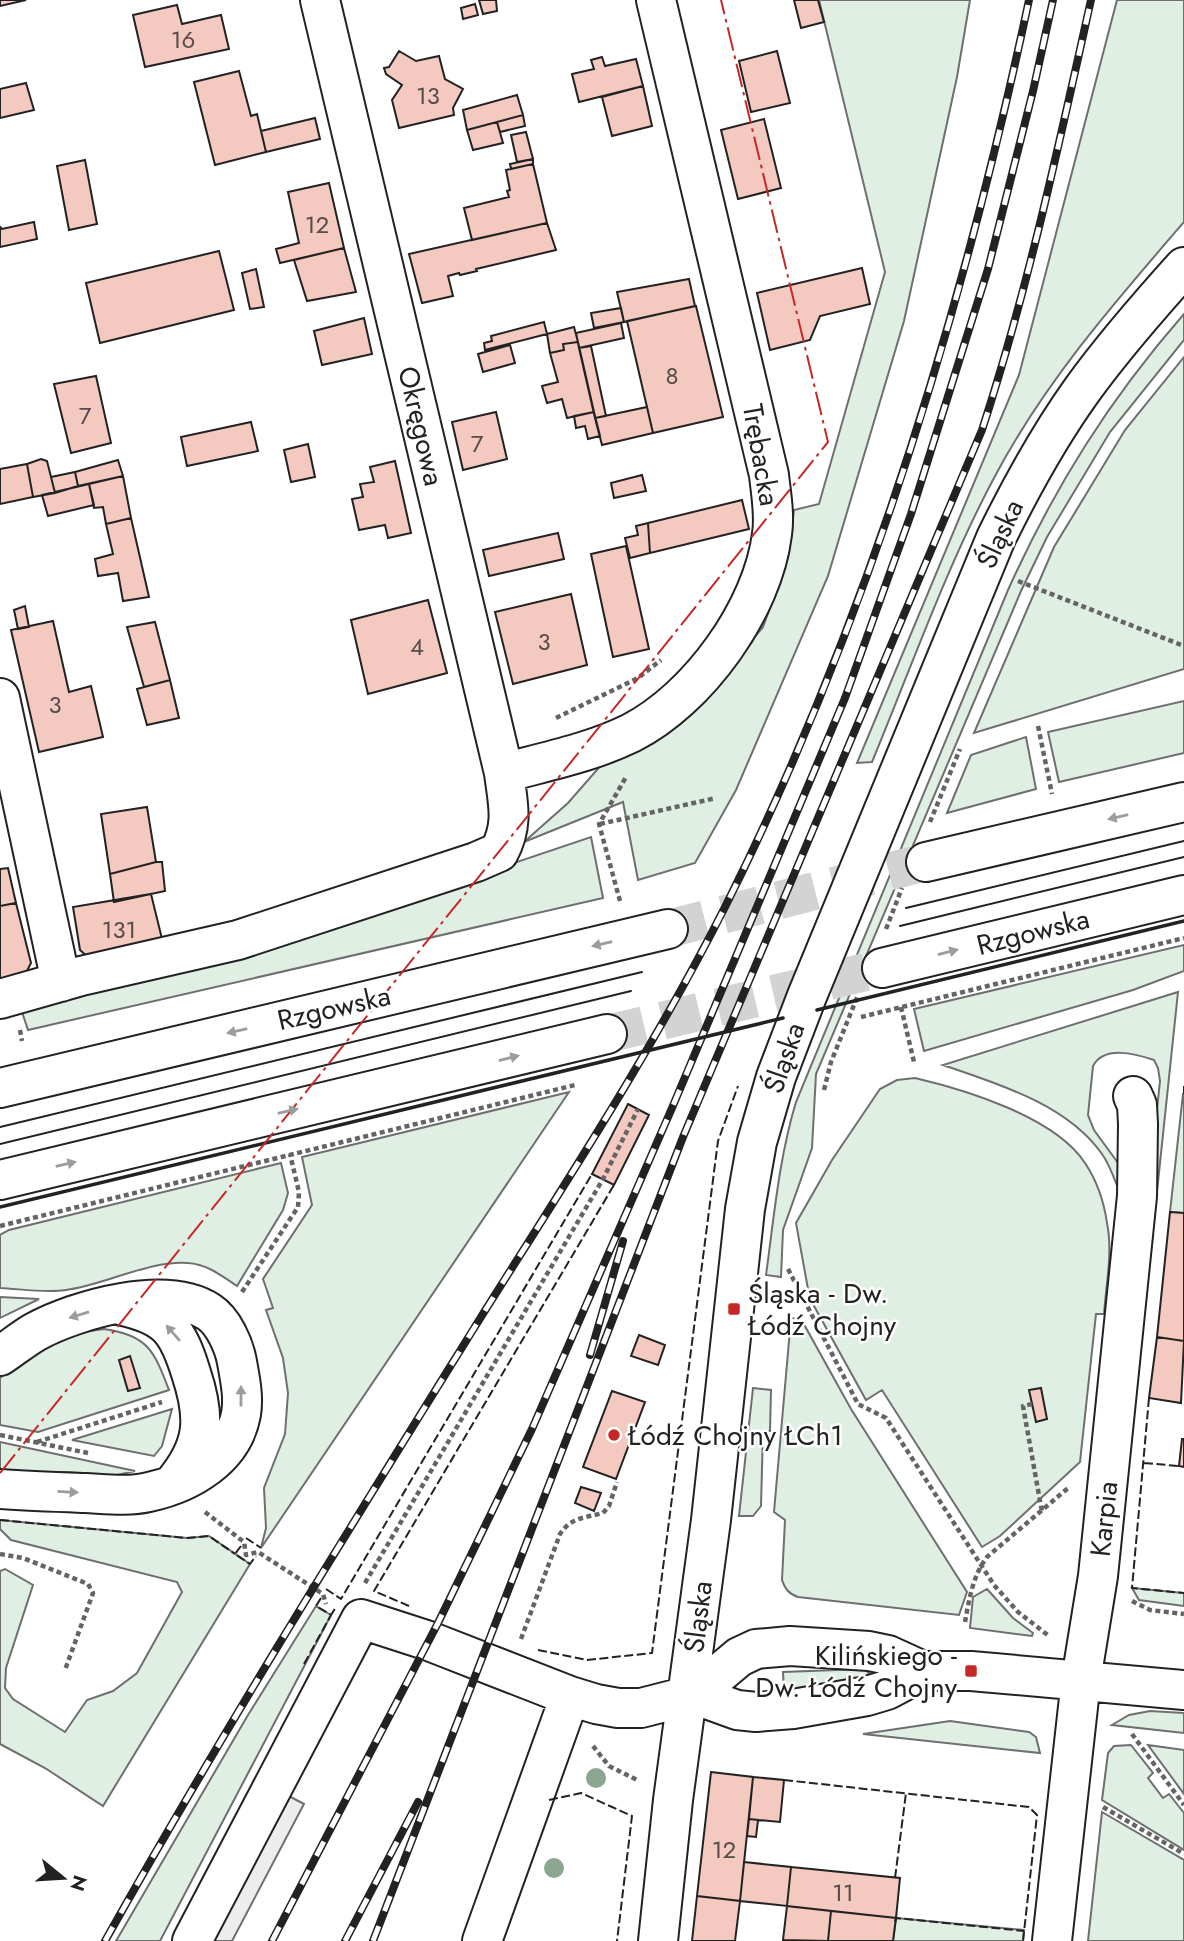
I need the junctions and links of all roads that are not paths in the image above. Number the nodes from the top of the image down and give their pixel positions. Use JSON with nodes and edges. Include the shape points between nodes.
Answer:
{"nodes":[{"id":1,"x":320,"y":0,"type":"edge"},
{"id":2,"x":656,"y":0,"type":"edge"},
{"id":3,"x":1184,"y":267,"type":"edge"},
{"id":4,"x":0,"y":698,"type":"edge"},
{"id":5,"x":504,"y":773,"type":"junction"},
{"id":6,"x":1184,"y":802,"type":"edge"},
{"id":7,"x":921,"y":855,"type":"tunnel mouth"},
{"id":8,"x":1184,"y":895,"type":"edge"},
{"id":9,"x":668,"y":929,"type":"tunnel mouth"},
{"id":10,"x":874,"y":967,"type":"tunnel mouth"},
{"id":11,"x":61,"y":982,"type":"junction"},
{"id":12,"x":0,"y":999,"type":"edge"},
{"id":13,"x":607,"y":1034,"type":"tunnel mouth"},
{"id":14,"x":0,"y":1088,"type":"edge"},
{"id":15,"x":1133,"y":1096,"type":"dead end"},
{"id":16,"x":0,"y":1180,"type":"edge"},
{"id":17,"x":0,"y":1356,"type":"edge"},
{"id":18,"x":0,"y":1489,"type":"edge"},
{"id":19,"x":1084,"y":1664,"type":"junction"},
{"id":20,"x":923,"y":1671,"type":"junction"},
{"id":21,"x":1184,"y":1690,"type":"edge"},
{"id":22,"x":570,"y":1696,"type":"junction"},
{"id":23,"x":688,"y":1696,"type":"junction"},
{"id":24,"x":192,"y":1941,"type":"edge"},
{"id":25,"x":482,"y":1941,"type":"edge"},
{"id":26,"x":657,"y":1941,"type":"edge"},
{"id":27,"x":1052,"y":1941,"type":"edge"}],
"edges":[{"from":1,"to":5,"type":"street","name":"Okręgowa"},
{"from":2,"to":5,"type":"street","name":"Trębacka","via":[[769,475],[773,531],[767,564],[754,595],[713,661],[663,713],[583,753]]},
{"from":3,"to":23,"type":"street","name":"Śląska","via":[[1080,393],[996,538],[776,1077],[757,1142],[745,1209]]},
{"from":4,"to":11,"type":"street"},
{"from":5,"to":11,"type":"street","name":"Okręgowa","via":[[510,821],[499,852],[238,940]]},
{"from":6,"to":7,"type":"street","one_way":true},
{"from":10,"to":8,"type":"street","name":"Rzgowska","one_way":true},
{"from":9,"to":14,"type":"street","name":"Rzgowska","one_way":true},
{"from":11,"to":12,"type":"street"},
{"from":16,"to":13,"type":"street","one_way":true},
{"from":15,"to":19,"type":"street","name":"Karpia","via":[[1138,1105],[1137,1196],[1098,1576]]},
{"from":18,"to":17,"type":"street","one_way":true,"via":[[148,1493],[172,1485],[187,1467],[201,1422],[200,1401],[181,1343],[172,1329],[137,1309],[117,1305],[61,1320]]},
{"from":19,"to":20,"type":"street"},
{"from":19,"to":21,"type":"street"},
{"from":19,"to":27,"type":"street","name":"Karpia"},
{"from":20,"to":23,"type":"street","via":[[867,1696],[785,1710],[737,1710]]},
{"from":20,"to":23,"type":"street","via":[[869,1651],[776,1646],[739,1657]]},
{"from":22,"to":23,"type":"street","via":[[618,1708],[655,1706]]},
{"from":22,"to":24,"type":"street","via":[[350,1611]]},
{"from":22,"to":25,"type":"street"},
{"from":23,"to":26,"type":"street","name":"Śląska"}]}
